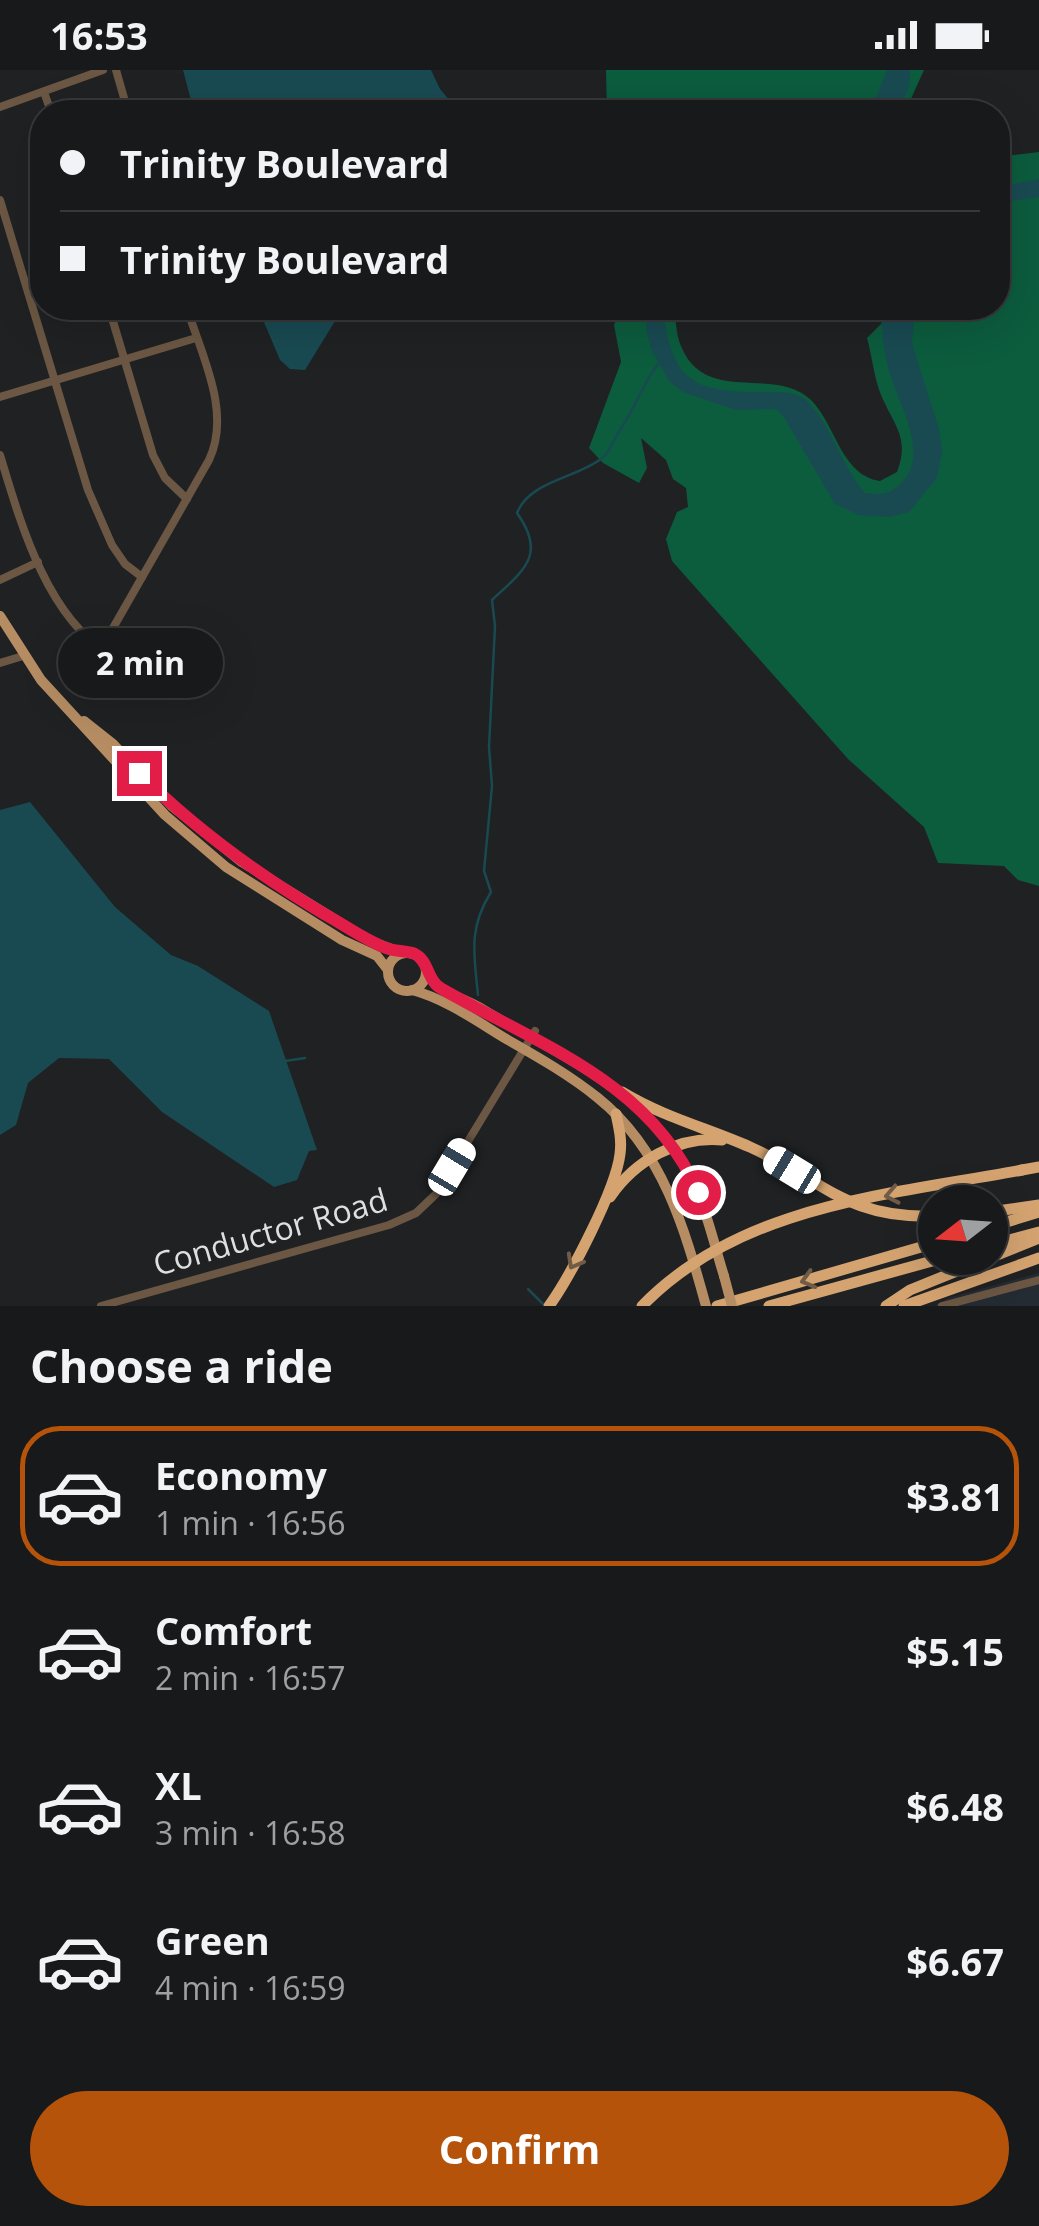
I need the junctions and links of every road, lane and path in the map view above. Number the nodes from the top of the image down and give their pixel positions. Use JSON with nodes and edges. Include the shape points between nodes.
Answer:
{"nodes":[{"id":1,"x":104,"y":70,"type":"edge"},
{"id":2,"x":116,"y":70,"type":"edge"},
{"id":3,"x":44,"y":92,"type":"junction"},
{"id":4,"x":46,"y":100,"type":"edge"},
{"id":5,"x":125,"y":100,"type":"edge"},
{"id":6,"x":0,"y":107,"type":"edge"},
{"id":7,"x":0,"y":200,"type":"edge"},
{"id":8,"x":30,"y":301,"type":"edge"},
{"id":9,"x":36,"y":320,"type":"edge"},
{"id":10,"x":113,"y":320,"type":"edge"},
{"id":11,"x":190,"y":320,"type":"edge"},
{"id":12,"x":196,"y":338,"type":"junction"},
{"id":13,"x":125,"y":360,"type":"junction"},
{"id":14,"x":54,"y":381,"type":"junction"},
{"id":15,"x":0,"y":398,"type":"edge"},
{"id":16,"x":0,"y":455,"type":"edge"},
{"id":17,"x":186,"y":499,"type":"junction"},
{"id":18,"x":38,"y":562,"type":"junction"},
{"id":19,"x":142,"y":577,"type":"junction"},
{"id":20,"x":0,"y":580,"type":"edge"},
{"id":21,"x":0,"y":616,"type":"edge"},
{"id":22,"x":23,"y":656,"type":"junction"},
{"id":23,"x":0,"y":663,"type":"edge"},
{"id":24,"x":59,"y":702,"type":"junction"},
{"id":25,"x":402,"y":954,"type":"junction"},
{"id":26,"x":388,"y":970,"type":"junction"},
{"id":27,"x":426,"y":971,"type":"junction"},
{"id":28,"x":412,"y":990,"type":"junction"},
{"id":29,"x":532,"y":1034,"type":"junction"},
{"id":30,"x":523,"y":1048,"type":"junction"},
{"id":31,"x":622,"y":1092,"type":"junction"},
{"id":32,"x":616,"y":1114,"type":"junction"},
{"id":33,"x":671,"y":1146,"type":"junction"},
{"id":34,"x":747,"y":1146,"type":"junction"},
{"id":35,"x":650,"y":1158,"type":"junction"},
{"id":36,"x":1039,"y":1166,"type":"edge"},
{"id":37,"x":1039,"y":1208,"type":"edge"},
{"id":38,"x":1008,"y":1211,"type":"edge"},
{"id":39,"x":596,"y":1217,"type":"junction"},
{"id":40,"x":918,"y":1217,"type":"edge"},
{"id":41,"x":1008,"y":1220,"type":"edge"},
{"id":42,"x":1039,"y":1235,"type":"edge"},
{"id":43,"x":1008,"y":1241,"type":"edge"},
{"id":44,"x":918,"y":1248,"type":"edge"},
{"id":45,"x":1039,"y":1258,"type":"edge"},
{"id":46,"x":918,"y":1265,"type":"edge"},
{"id":47,"x":1039,"y":1280,"type":"edge"},
{"id":48,"x":947,"y":1304,"type":"edge"},
{"id":49,"x":101,"y":1306,"type":"edge"},
{"id":50,"x":549,"y":1306,"type":"edge"},
{"id":51,"x":642,"y":1306,"type":"edge"},
{"id":52,"x":706,"y":1306,"type":"edge"},
{"id":53,"x":717,"y":1306,"type":"edge"},
{"id":54,"x":732,"y":1306,"type":"edge"},
{"id":55,"x":769,"y":1306,"type":"edge"},
{"id":56,"x":886,"y":1306,"type":"edge"},
{"id":57,"x":904,"y":1306,"type":"edge"}],
"edges":[{"from":1,"to":3,"type":"street"},
{"from":2,"to":5,"type":"street"},
{"from":3,"to":4,"type":"street"},
{"from":3,"to":6,"type":"street"},
{"from":7,"to":8,"type":"street"},
{"from":9,"to":14,"type":"street"},
{"from":10,"to":13,"type":"street"},
{"from":11,"to":12,"type":"street"},
{"from":12,"to":13,"type":"street"},
{"from":12,"to":17,"type":"street","via":[[219,430]]},
{"from":13,"to":14,"type":"street"},
{"from":13,"to":17,"type":"street","via":[[158,465]]},
{"from":14,"to":15,"type":"street"},
{"from":14,"to":19,"type":"street","via":[[99,518],[125,564]]},
{"from":16,"to":18,"type":"street"},
{"from":17,"to":19,"type":"street"},
{"from":18,"to":19,"type":"street","via":[[83,635],[105,651]]},
{"from":18,"to":20,"type":"street"},
{"from":21,"to":22,"type":"main road"},
{"from":22,"to":23,"type":"street"},
{"from":22,"to":24,"type":"main road"},
{"from":24,"to":25,"type":"main road","via":[[242,862]]},
{"from":24,"to":26,"type":"main road","via":[[196,844],[265,893],[377,956]]},
{"from":25,"to":26,"type":"main road"},
{"from":25,"to":27,"type":"main road","via":[[418,956]]},
{"from":26,"to":28,"type":"main road","via":[[396,987]]},
{"from":27,"to":28,"type":"main road"},
{"from":27,"to":29,"type":"main road","via":[[438,986]]},
{"from":28,"to":30,"type":"main road"},
{"from":29,"to":30,"type":"street","name":"Conductor Road"},
{"from":29,"to":31,"type":"main road"},
{"from":30,"to":32,"type":"main road"},
{"from":30,"to":49,"type":"street","name":"Conductor Road","via":[[436,1194],[416,1213]]},
{"from":31,"to":33,"type":"main road"},
{"from":31,"to":34,"type":"highway"},
{"from":32,"to":35,"type":"main road"},
{"from":32,"to":39,"type":"highway","via":[[620,1158]]},
{"from":33,"to":34,"type":"highway","via":[[714,1140]]},
{"from":33,"to":35,"type":"highway"},
{"from":33,"to":54,"type":"main road","bridge":true,"via":[[698,1192]]},
{"from":34,"to":40,"type":"highway","via":[[871,1211]]},
{"from":35,"to":39,"type":"highway"},
{"from":35,"to":52,"type":"main road","via":[[669,1190]]},
{"from":36,"to":51,"type":"highway","one_way":true,"bridge":true,"via":[[766,1224],[709,1252]]},
{"from":37,"to":38,"type":"highway"},
{"from":37,"to":41,"type":"highway"},
{"from":39,"to":50,"type":"highway","one_way":true},
{"from":42,"to":43,"type":"highway"},
{"from":42,"to":56,"type":"highway"},
{"from":44,"to":53,"type":"highway","one_way":true},
{"from":45,"to":57,"type":"highway"},
{"from":46,"to":55,"type":"highway"},
{"from":47,"to":48,"type":"street"}]}
